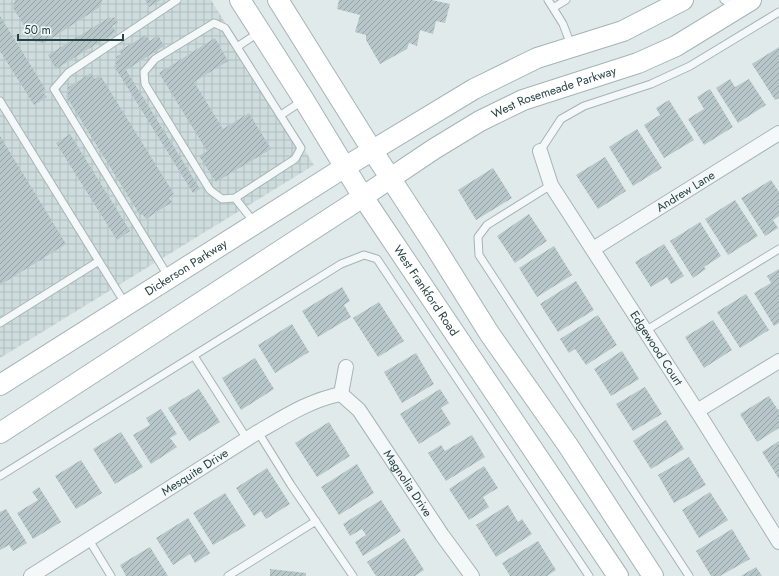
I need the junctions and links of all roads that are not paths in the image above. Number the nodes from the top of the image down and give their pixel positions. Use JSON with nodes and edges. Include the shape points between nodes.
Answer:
{"nodes":[{"id":1,"x":177,"y":0,"type":"edge"},
{"id":2,"x":240,"y":0,"type":"edge"},
{"id":3,"x":278,"y":0,"type":"edge"},
{"id":4,"x":548,"y":0,"type":"edge"},
{"id":5,"x":566,"y":0,"type":"edge"},
{"id":6,"x":683,"y":0,"type":"edge"},
{"id":7,"x":738,"y":3,"type":"edge"},
{"id":8,"x":553,"y":8,"type":"junction"},
{"id":9,"x":779,"y":12,"type":"edge"},
{"id":10,"x":260,"y":32,"type":"junction"},
{"id":11,"x":237,"y":47,"type":"junction"},
{"id":12,"x":572,"y":48,"type":"junction"},
{"id":13,"x":304,"y":100,"type":"junction"},
{"id":14,"x":0,"y":101,"type":"edge"},
{"id":15,"x":281,"y":116,"type":"junction"},
{"id":16,"x":779,"y":134,"type":"edge"},
{"id":17,"x":372,"y":150,"type":"junction"},
{"id":18,"x":540,"y":151,"type":"joint"},
{"id":19,"x":345,"y":167,"type":"junction"},
{"id":20,"x":390,"y":179,"type":"junction"},
{"id":21,"x":551,"y":185,"type":"junction"},
{"id":22,"x":363,"y":197,"type":"junction"},
{"id":23,"x":235,"y":198,"type":"junction"},
{"id":24,"x":255,"y":224,"type":"junction"},
{"id":25,"x":593,"y":249,"type":"junction"},
{"id":26,"x":779,"y":249,"type":"edge"},
{"id":27,"x":99,"y":261,"type":"junction"},
{"id":28,"x":169,"y":278,"type":"junction"},
{"id":29,"x":126,"y":306,"type":"junction"},
{"id":30,"x":0,"y":323,"type":"edge"},
{"id":31,"x":645,"y":331,"type":"junction"},
{"id":32,"x":194,"y":356,"type":"junction"},
{"id":33,"x":779,"y":361,"type":"edge"},
{"id":34,"x":346,"y":367,"type":"dead end"},
{"id":35,"x":0,"y":385,"type":"edge"},
{"id":36,"x":341,"y":394,"type":"junction"},
{"id":37,"x":697,"y":411,"type":"junction"},
{"id":38,"x":0,"y":433,"type":"edge"},
{"id":39,"x":252,"y":435,"type":"junction"},
{"id":40,"x":0,"y":476,"type":"edge"},
{"id":41,"x":316,"y":521,"type":"junction"},
{"id":42,"x":88,"y":540,"type":"junction"},
{"id":43,"x":779,"y":542,"type":"edge"},
{"id":44,"x":31,"y":576,"type":"edge"},
{"id":45,"x":111,"y":576,"type":"edge"},
{"id":46,"x":228,"y":576,"type":"edge"},
{"id":47,"x":353,"y":576,"type":"edge"},
{"id":48,"x":472,"y":576,"type":"edge"},
{"id":49,"x":589,"y":576,"type":"edge"},
{"id":50,"x":618,"y":576,"type":"edge"},
{"id":51,"x":654,"y":576,"type":"edge"},
{"id":52,"x":689,"y":576,"type":"edge"}],
"edges":[{"from":1,"to":28,"type":"lane","via":[[68,73],[54,89]]},
{"from":2,"to":10,"type":"main road","name":"West Frankford Road"},
{"from":3,"to":17,"type":"main road"},
{"from":4,"to":8,"type":"lane"},
{"from":5,"to":8,"type":"lane"},
{"from":6,"to":12,"type":"main road","via":[[623,31]]},
{"from":7,"to":20,"type":"main road","name":"West Rosemeade Parkway","via":[[676,46],[638,62],[523,100],[494,114],[434,149]]},
{"from":8,"to":12,"type":"lane","via":[[563,24]]},
{"from":9,"to":18,"type":"lane","via":[[714,53],[683,69],[651,84],[577,109],[561,119]]},
{"from":10,"to":11,"type":"lane"},
{"from":10,"to":13,"type":"main road","name":"West Frankford Road"},
{"from":11,"to":15,"type":"lane"},
{"from":11,"to":23,"type":"lane","via":[[225,28],[214,23],[155,59],[144,72],[145,84],[210,190],[222,199]]},
{"from":12,"to":17,"type":"main road","via":[[521,65]]},
{"from":13,"to":15,"type":"lane"},
{"from":13,"to":19,"type":"main road","name":"West Frankford Road"},
{"from":14,"to":27,"type":"lane"},
{"from":15,"to":23,"type":"lane","via":[[301,148],[296,159]]},
{"from":16,"to":25,"type":"street","name":"Andrew Lane"},
{"from":17,"to":19,"type":"main road","name":"Dickerson Parkway"},
{"from":17,"to":20,"type":"main road"},
{"from":18,"to":21,"type":"street","name":"Edgewood Court"},
{"from":19,"to":22,"type":"main road","name":"West Frankford Road"},
{"from":19,"to":24,"type":"main road","name":"Dickerson Parkway"},
{"from":20,"to":22,"type":"main road","name":"West Rosemeade Parkway"},
{"from":20,"to":51,"type":"main road","via":[[489,333],[567,444]]},
{"from":21,"to":25,"type":"street","name":"Edgewood Court"},
{"from":21,"to":52,"type":"lane","via":[[487,225],[478,237],[479,255]]},
{"from":22,"to":38,"type":"main road"},
{"from":22,"to":50,"type":"main road","name":"West Frankford Road"},
{"from":23,"to":24,"type":"lane"},
{"from":24,"to":28,"type":"main road","name":"Dickerson Parkway"},
{"from":25,"to":31,"type":"street","name":"Edgewood Court"},
{"from":26,"to":31,"type":"lane"},
{"from":27,"to":29,"type":"lane"},
{"from":27,"to":30,"type":"lane"},
{"from":28,"to":29,"type":"main road","name":"Dickerson Parkway"},
{"from":29,"to":35,"type":"main road","name":"Dickerson Parkway"},
{"from":31,"to":37,"type":"street","name":"Edgewood Court"},
{"from":32,"to":39,"type":"lane"},
{"from":32,"to":40,"type":"lane"},
{"from":32,"to":49,"type":"lane","via":[[341,264],[364,255],[377,259]]},
{"from":33,"to":37,"type":"street"},
{"from":34,"to":36,"type":"street"},
{"from":36,"to":39,"type":"street","name":"Mesquite Drive","via":[[324,397]]},
{"from":36,"to":48,"type":"street","name":"Magnolia Drive","via":[[359,410]]},
{"from":37,"to":43,"type":"street","name":"Edgewood Court"},
{"from":39,"to":41,"type":"lane"},
{"from":39,"to":42,"type":"street","name":"Mesquite Drive"},
{"from":41,"to":46,"type":"lane"},
{"from":41,"to":47,"type":"lane"},
{"from":42,"to":44,"type":"street","name":"Mesquite Drive"},
{"from":42,"to":45,"type":"lane"}]}
